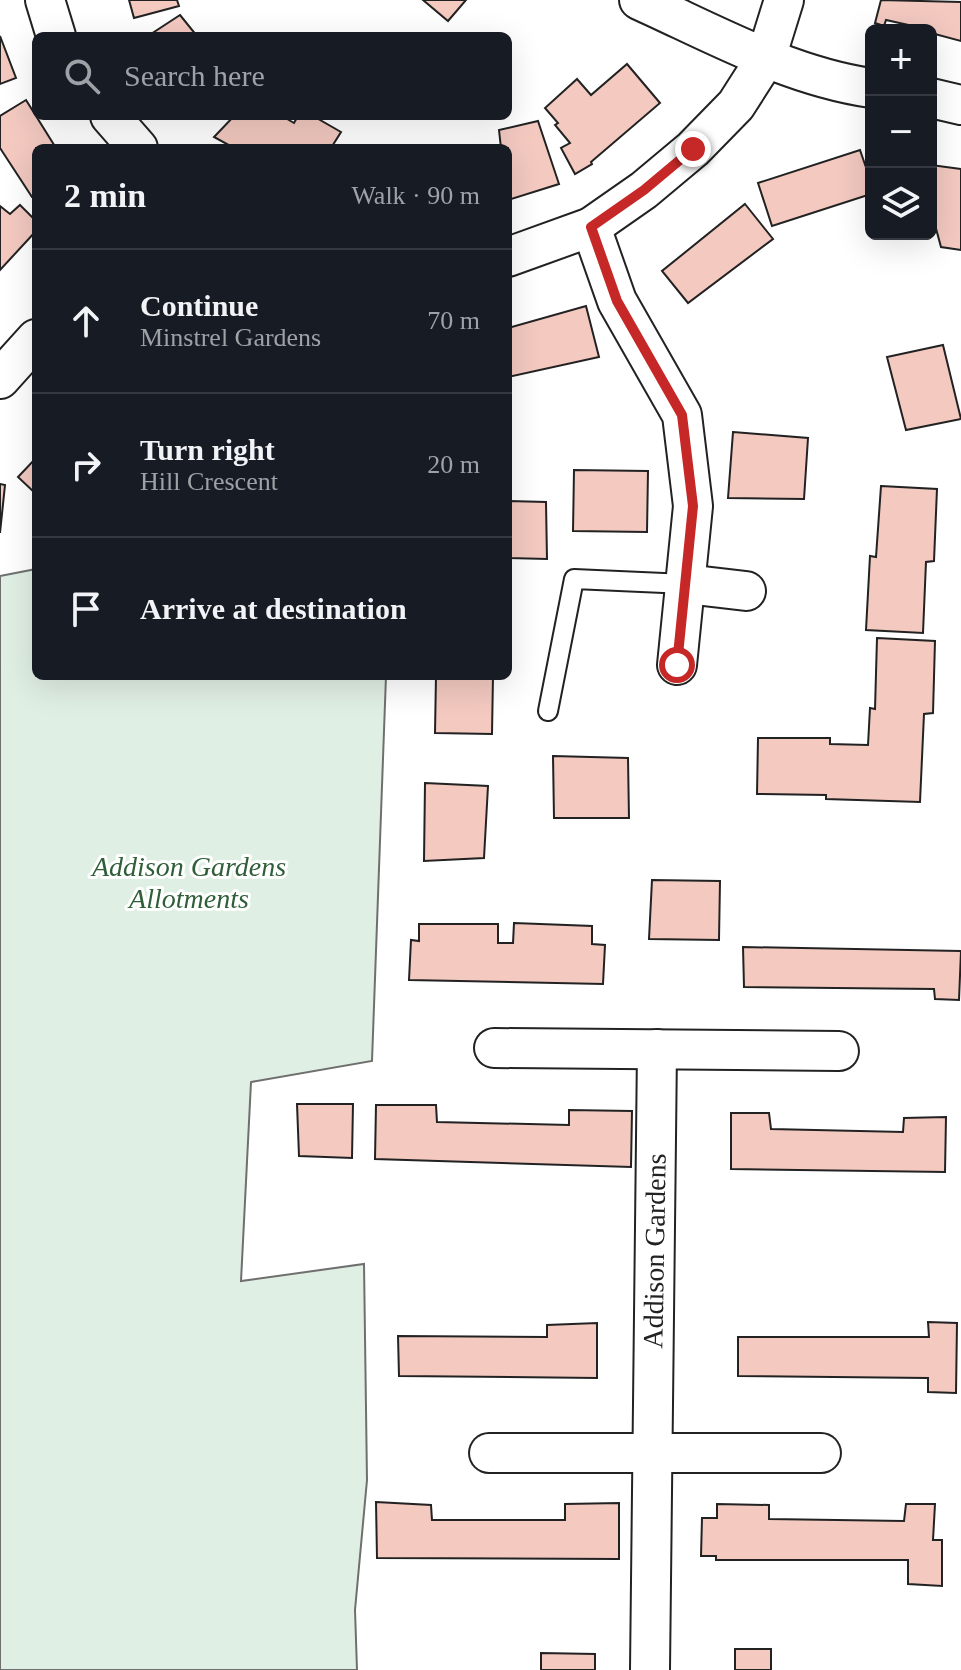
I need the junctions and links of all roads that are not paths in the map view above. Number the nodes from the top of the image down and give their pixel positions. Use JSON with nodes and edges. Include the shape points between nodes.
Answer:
{"nodes":[{"id":1,"x":45,"y":0,"type":"edge"},
{"id":2,"x":639,"y":0,"type":"edge"},
{"id":3,"x":784,"y":0,"type":"edge"},
{"id":4,"x":55,"y":32,"type":"edge"},
{"id":5,"x":766,"y":58,"type":"junction"},
{"id":6,"x":865,"y":87,"type":"edge"},
{"id":7,"x":937,"y":99,"type":"edge"},
{"id":8,"x":961,"y":105,"type":"edge"},
{"id":9,"x":114,"y":120,"type":"edge"},
{"id":10,"x":134,"y":144,"type":"edge"},
{"id":11,"x":591,"y":227,"type":"junction"},
{"id":12,"x":512,"y":256,"type":"edge"},
{"id":13,"x":32,"y":343,"type":"edge"},
{"id":14,"x":0,"y":379,"type":"edge"},
{"id":15,"x":686,"y":584,"type":"junction"},
{"id":16,"x":746,"y":591,"type":"dead end"},
{"id":17,"x":677,"y":665,"type":"dead end"},
{"id":18,"x":548,"y":711,"type":"dead end"},
{"id":19,"x":494,"y":1048,"type":"dead end"},
{"id":20,"x":657,"y":1049,"type":"junction"},
{"id":21,"x":839,"y":1051,"type":"dead end"},
{"id":22,"x":489,"y":1453,"type":"dead end"},
{"id":23,"x":652,"y":1453,"type":"junction"},
{"id":24,"x":821,"y":1453,"type":"dead end"},
{"id":25,"x":650,"y":1670,"type":"edge"}],
"edges":[{"from":1,"to":4,"type":"street"},
{"from":2,"to":5,"type":"street"},
{"from":3,"to":5,"type":"street"},
{"from":5,"to":6,"type":"street"},
{"from":5,"to":11,"type":"street","via":[[736,105],[693,149]]},
{"from":7,"to":8,"type":"street"},
{"from":9,"to":10,"type":"street"},
{"from":11,"to":12,"type":"street"},
{"from":11,"to":15,"type":"street","via":[[617,301],[682,415],[693,506]]},
{"from":13,"to":14,"type":"street"},
{"from":15,"to":16,"type":"street"},
{"from":15,"to":17,"type":"street"},
{"from":15,"to":18,"type":"lane","via":[[574,579]]},
{"from":19,"to":20,"type":"street"},
{"from":20,"to":21,"type":"street"},
{"from":20,"to":23,"type":"street","name":"Addison Gardens"},
{"from":22,"to":23,"type":"street"},
{"from":23,"to":24,"type":"street"},
{"from":23,"to":25,"type":"street","name":"Addison Gardens"}]}
